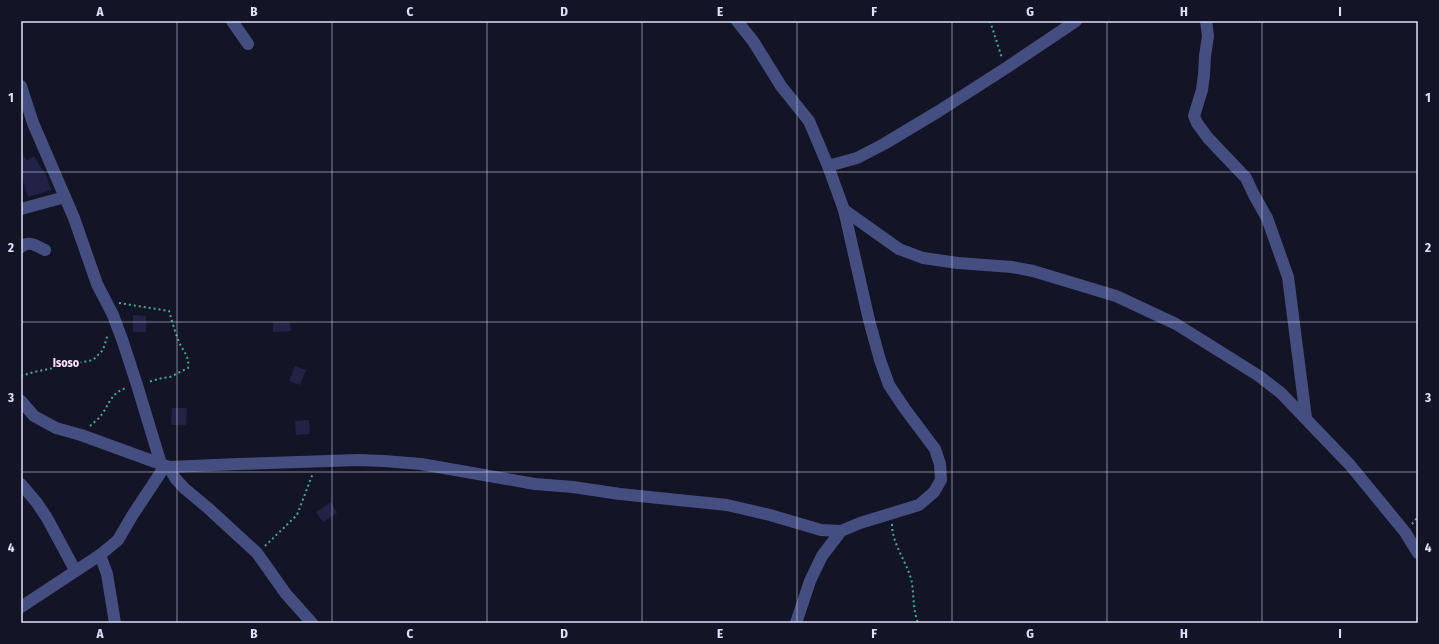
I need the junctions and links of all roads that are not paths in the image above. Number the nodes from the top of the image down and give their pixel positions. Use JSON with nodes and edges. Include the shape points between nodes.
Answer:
{"nodes":[{"id":1,"x":232,"y":21,"type":"edge"},
{"id":2,"x":738,"y":21,"type":"edge"},
{"id":3,"x":1076,"y":21,"type":"edge"},
{"id":4,"x":1206,"y":21,"type":"edge"},
{"id":5,"x":248,"y":44,"type":"dead end"},
{"id":6,"x":21,"y":86,"type":"edge"},
{"id":7,"x":828,"y":166,"type":"junction"},
{"id":8,"x":65,"y":197,"type":"junction"},
{"id":9,"x":21,"y":209,"type":"edge"},
{"id":10,"x":844,"y":210,"type":"junction"},
{"id":11,"x":21,"y":247,"type":"edge"},
{"id":12,"x":45,"y":250,"type":"dead end"},
{"id":13,"x":21,"y":401,"type":"edge"},
{"id":14,"x":1306,"y":418,"type":"junction"},
{"id":15,"x":165,"y":466,"type":"junction"},
{"id":16,"x":21,"y":484,"type":"edge"},
{"id":17,"x":841,"y":531,"type":"junction"},
{"id":18,"x":1418,"y":553,"type":"edge"},
{"id":19,"x":100,"y":555,"type":"junction"},
{"id":20,"x":75,"y":570,"type":"junction"},
{"id":21,"x":21,"y":607,"type":"edge"},
{"id":22,"x":115,"y":623,"type":"edge"},
{"id":23,"x":312,"y":623,"type":"edge"},
{"id":24,"x":796,"y":623,"type":"edge"}],
"edges":[{"from":1,"to":5,"type":"street"},
{"from":2,"to":7,"type":"street","via":[[781,86],[809,121]]},
{"from":3,"to":7,"type":"street","via":[[884,144],[857,158]]},
{"from":4,"to":14,"type":"street","via":[[1208,36],[1204,75],[1194,116],[1208,138],[1246,178],[1275,237],[1288,277]]},
{"from":6,"to":8,"type":"street","via":[[33,123]]},
{"from":7,"to":10,"type":"street"},
{"from":8,"to":9,"type":"street"},
{"from":8,"to":15,"type":"street","via":[[97,284],[110,310]]},
{"from":10,"to":14,"type":"street","via":[[899,249],[923,258],[1033,271],[1116,296],[1176,324],[1234,359],[1281,393]]},
{"from":10,"to":17,"type":"street","via":[[880,360],[889,385],[935,449],[940,464],[941,480],[934,492],[919,505]]},
{"from":11,"to":12,"type":"street","via":[[29,243]]},
{"from":13,"to":15,"type":"street","via":[[34,416],[56,428]]},
{"from":14,"to":18,"type":"street","via":[[1350,464],[1405,532]]},
{"from":15,"to":17,"type":"street","via":[[317,461],[421,464],[535,484],[727,505],[821,530]]},
{"from":15,"to":19,"type":"street","via":[[118,540]]},
{"from":15,"to":23,"type":"street","via":[[184,488],[257,553],[286,594]]},
{"from":16,"to":20,"type":"street","via":[[47,518]]},
{"from":17,"to":24,"type":"street","via":[[822,556],[810,581]]},
{"from":19,"to":20,"type":"street"},
{"from":19,"to":22,"type":"street","via":[[107,574]]},
{"from":20,"to":21,"type":"street"}]}
